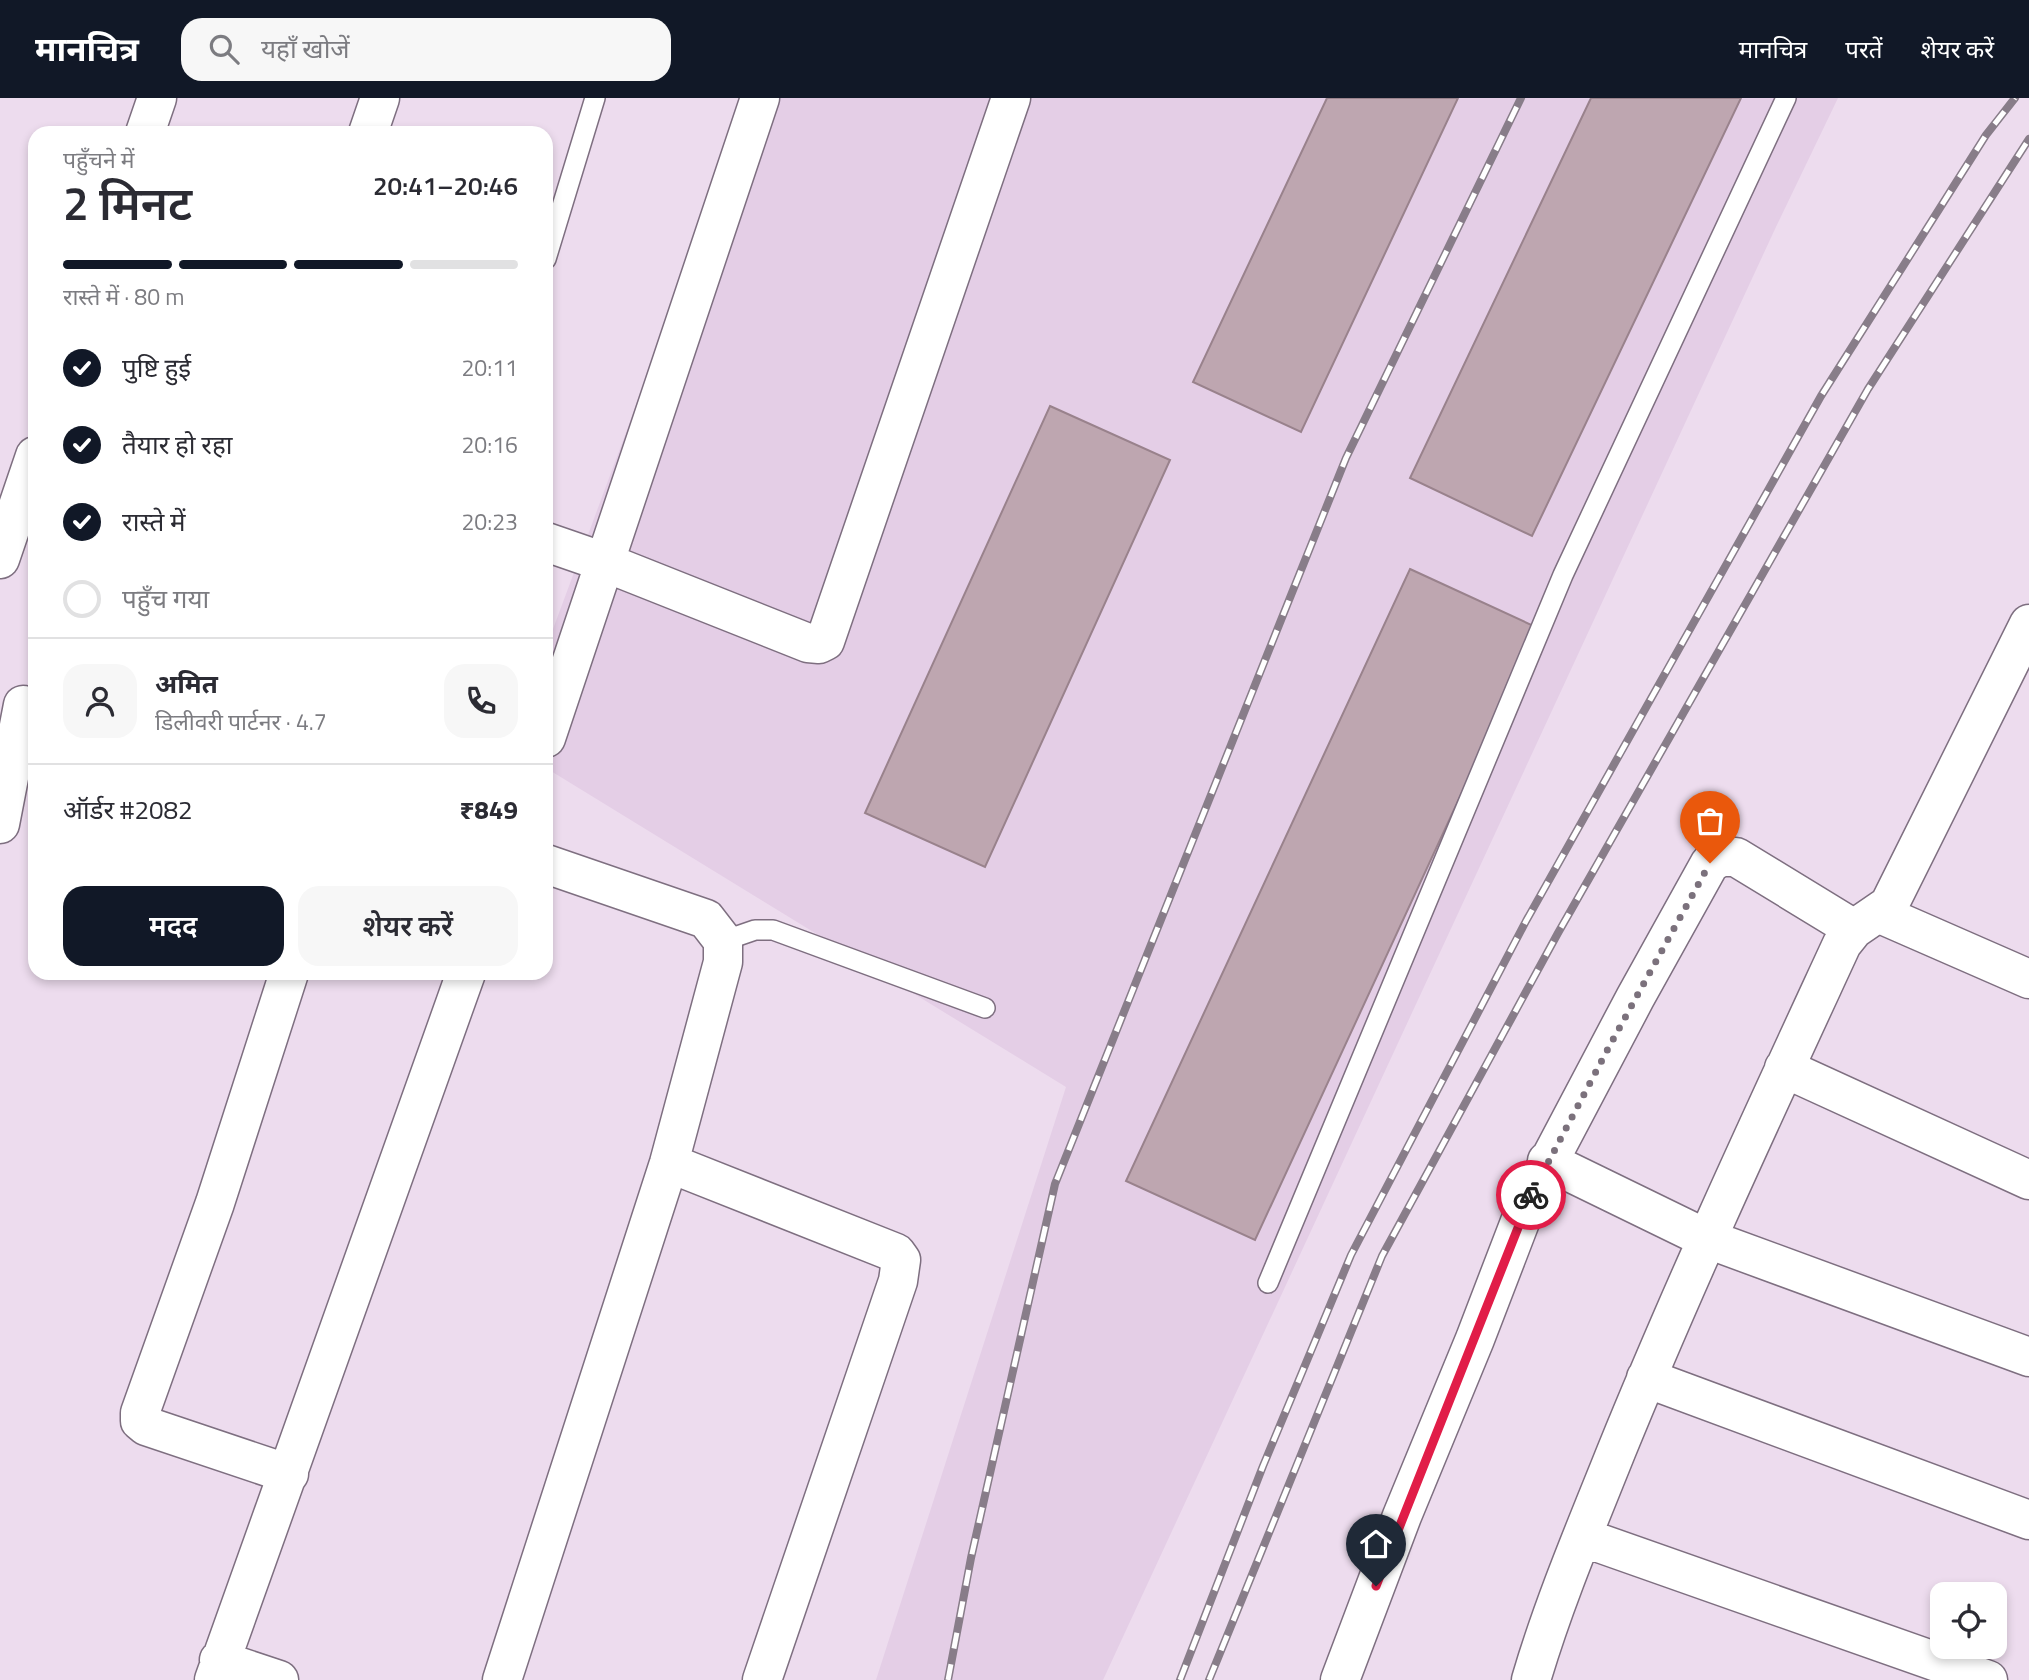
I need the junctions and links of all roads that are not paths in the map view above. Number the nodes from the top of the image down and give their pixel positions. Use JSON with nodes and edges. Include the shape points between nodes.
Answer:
{"nodes":[{"id":1,"x":158,"y":98,"type":"edge"},
{"id":2,"x":380,"y":98,"type":"edge"},
{"id":3,"x":595,"y":98,"type":"edge"},
{"id":4,"x":760,"y":98,"type":"edge"},
{"id":5,"x":1011,"y":98,"type":"edge"},
{"id":6,"x":1786,"y":98,"type":"edge"},
{"id":7,"x":148,"y":126,"type":"edge"},
{"id":8,"x":370,"y":126,"type":"edge"},
{"id":9,"x":553,"y":236,"type":"edge"},
{"id":10,"x":28,"y":477,"type":"edge"},
{"id":11,"x":553,"y":544,"type":"edge"},
{"id":12,"x":0,"y":559,"type":"edge"},
{"id":13,"x":604,"y":562,"type":"junction"},
{"id":14,"x":2029,"y":624,"type":"edge"},
{"id":15,"x":19,"y":705,"type":"edge"},
{"id":16,"x":553,"y":717,"type":"edge"},
{"id":17,"x":0,"y":824,"type":"edge"},
{"id":18,"x":553,"y":866,"type":"edge"},
{"id":19,"x":1866,"y":921,"type":"junction"},
{"id":20,"x":723,"y":942,"type":"junction"},
{"id":21,"x":2029,"y":979,"type":"edge"},
{"id":22,"x":287,"y":980,"type":"edge"},
{"id":23,"x":464,"y":980,"type":"edge"},
{"id":24,"x":985,"y":1008,"type":"dead end"},
{"id":25,"x":1784,"y":1068,"type":"junction"},
{"id":26,"x":1547,"y":1161,"type":"junction"},
{"id":27,"x":669,"y":1163,"type":"junction"},
{"id":28,"x":2029,"y":1180,"type":"edge"},
{"id":29,"x":1705,"y":1238,"type":"junction"},
{"id":30,"x":1268,"y":1283,"type":"dead end"},
{"id":31,"x":2029,"y":1357,"type":"edge"},
{"id":32,"x":1646,"y":1378,"type":"junction"},
{"id":33,"x":289,"y":1474,"type":"junction"},
{"id":34,"x":2029,"y":1520,"type":"edge"},
{"id":35,"x":1582,"y":1537,"type":"junction"},
{"id":36,"x":216,"y":1670,"type":"edge"},
{"id":37,"x":279,"y":1680,"type":"edge"},
{"id":38,"x":502,"y":1680,"type":"edge"},
{"id":39,"x":762,"y":1680,"type":"edge"},
{"id":40,"x":1340,"y":1680,"type":"edge"},
{"id":41,"x":1531,"y":1680,"type":"edge"},
{"id":42,"x":1988,"y":1680,"type":"edge"}],
"edges":[{"from":1,"to":7,"type":"street"},
{"from":2,"to":8,"type":"street"},
{"from":3,"to":9,"type":"lane"},
{"from":4,"to":13,"type":"street"},
{"from":5,"to":13,"type":"street","via":[[825,641],[808,643]]},
{"from":6,"to":30,"type":"lane","via":[[1563,575]]},
{"from":10,"to":12,"type":"street"},
{"from":11,"to":13,"type":"street"},
{"from":13,"to":16,"type":"street"},
{"from":14,"to":19,"type":"street","via":[[1889,905]]},
{"from":15,"to":17,"type":"street"},
{"from":18,"to":20,"type":"street","via":[[706,919]]},
{"from":19,"to":21,"type":"street"},
{"from":19,"to":25,"type":"street","via":[[1842,944]]},
{"from":19,"to":26,"type":"street","via":[[1736,857],[1710,863]]},
{"from":20,"to":24,"type":"lane","via":[[755,930],[773,930]]},
{"from":20,"to":27,"type":"street","via":[[723,962]]},
{"from":22,"to":33,"type":"street","via":[[140,1421]]},
{"from":23,"to":33,"type":"street"},
{"from":25,"to":28,"type":"street"},
{"from":25,"to":29,"type":"street"},
{"from":26,"to":29,"type":"street"},
{"from":26,"to":40,"type":"street"},
{"from":27,"to":38,"type":"street"},
{"from":27,"to":39,"type":"street","via":[[896,1253],[901,1260],[898,1281]]},
{"from":29,"to":31,"type":"street"},
{"from":29,"to":32,"type":"street"},
{"from":32,"to":34,"type":"street"},
{"from":32,"to":35,"type":"street"},
{"from":33,"to":36,"type":"street"},
{"from":35,"to":41,"type":"street"},
{"from":35,"to":42,"type":"street"},
{"from":36,"to":37,"type":"street"}]}
